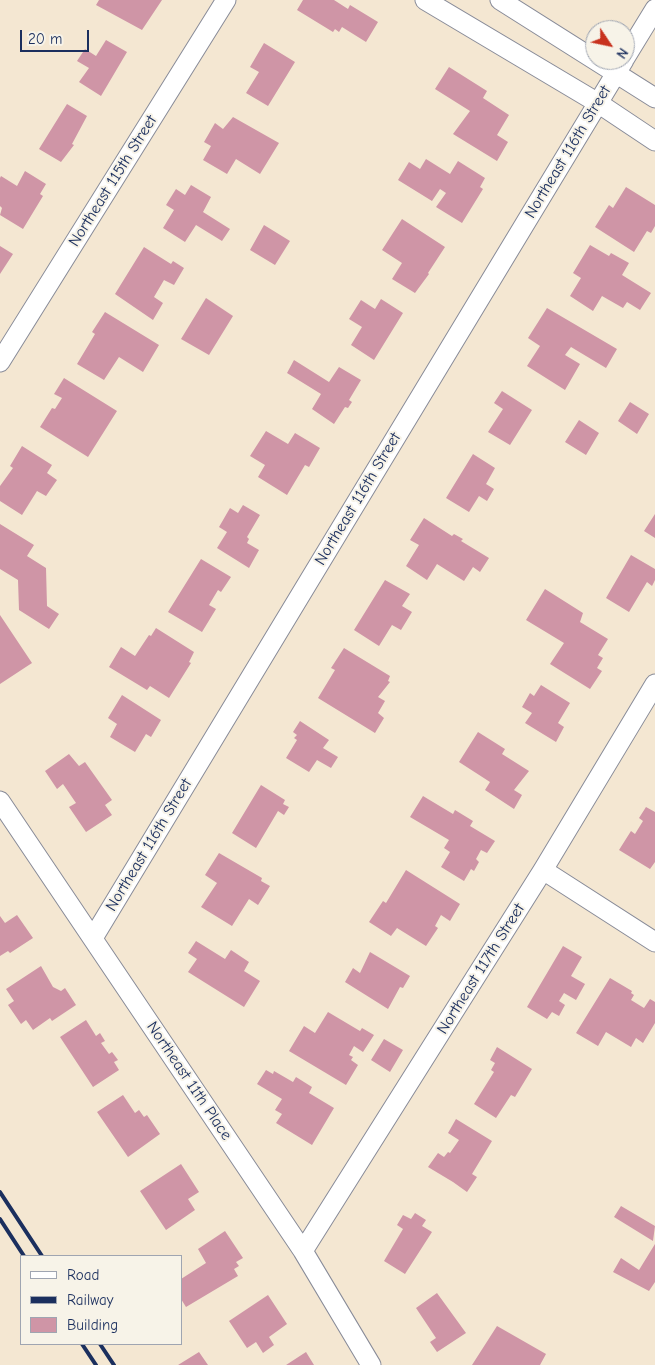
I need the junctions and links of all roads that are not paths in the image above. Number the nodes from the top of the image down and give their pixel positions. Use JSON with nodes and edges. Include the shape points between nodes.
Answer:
{"nodes":[{"id":1,"x":226,"y":0,"type":"edge"},
{"id":2,"x":425,"y":0,"type":"edge"},
{"id":3,"x":500,"y":0,"type":"edge"},
{"id":4,"x":655,"y":9,"type":"edge"},
{"id":5,"x":635,"y":41,"type":"edge"},
{"id":6,"x":585,"y":45,"type":"edge"},
{"id":7,"x":617,"y":70,"type":"edge"},
{"id":8,"x":627,"y":70,"type":"edge"},
{"id":9,"x":655,"y":98,"type":"edge"},
{"id":10,"x":598,"y":103,"type":"junction"},
{"id":11,"x":655,"y":140,"type":"edge"},
{"id":12,"x":0,"y":362,"type":"edge"},
{"id":13,"x":655,"y":684,"type":"edge"},
{"id":14,"x":0,"y":801,"type":"edge"},
{"id":15,"x":543,"y":870,"type":"junction"},
{"id":16,"x":93,"y":938,"type":"junction"},
{"id":17,"x":655,"y":942,"type":"edge"},
{"id":18,"x":303,"y":1250,"type":"junction"},
{"id":19,"x":371,"y":1365,"type":"edge"}],
"edges":[{"from":1,"to":12,"type":"street","name":"Northeast 115th Street"},
{"from":2,"to":10,"type":"street"},
{"from":3,"to":6,"type":"street"},
{"from":4,"to":5,"type":"street","name":"Northeast 116th Street"},
{"from":7,"to":10,"type":"street","name":"Northeast 116th Street"},
{"from":8,"to":9,"type":"street"},
{"from":10,"to":11,"type":"street"},
{"from":10,"to":16,"type":"street","name":"Northeast 116th Street"},
{"from":13,"to":15,"type":"street","name":"Northeast 117th Street"},
{"from":14,"to":16,"type":"street","name":"Northeast 11th Place"},
{"from":15,"to":17,"type":"street"},
{"from":15,"to":18,"type":"street","name":"Northeast 117th Street"},
{"from":16,"to":18,"type":"street","name":"Northeast 11th Place"},
{"from":18,"to":19,"type":"street","name":"Northeast 11th Place"}]}
